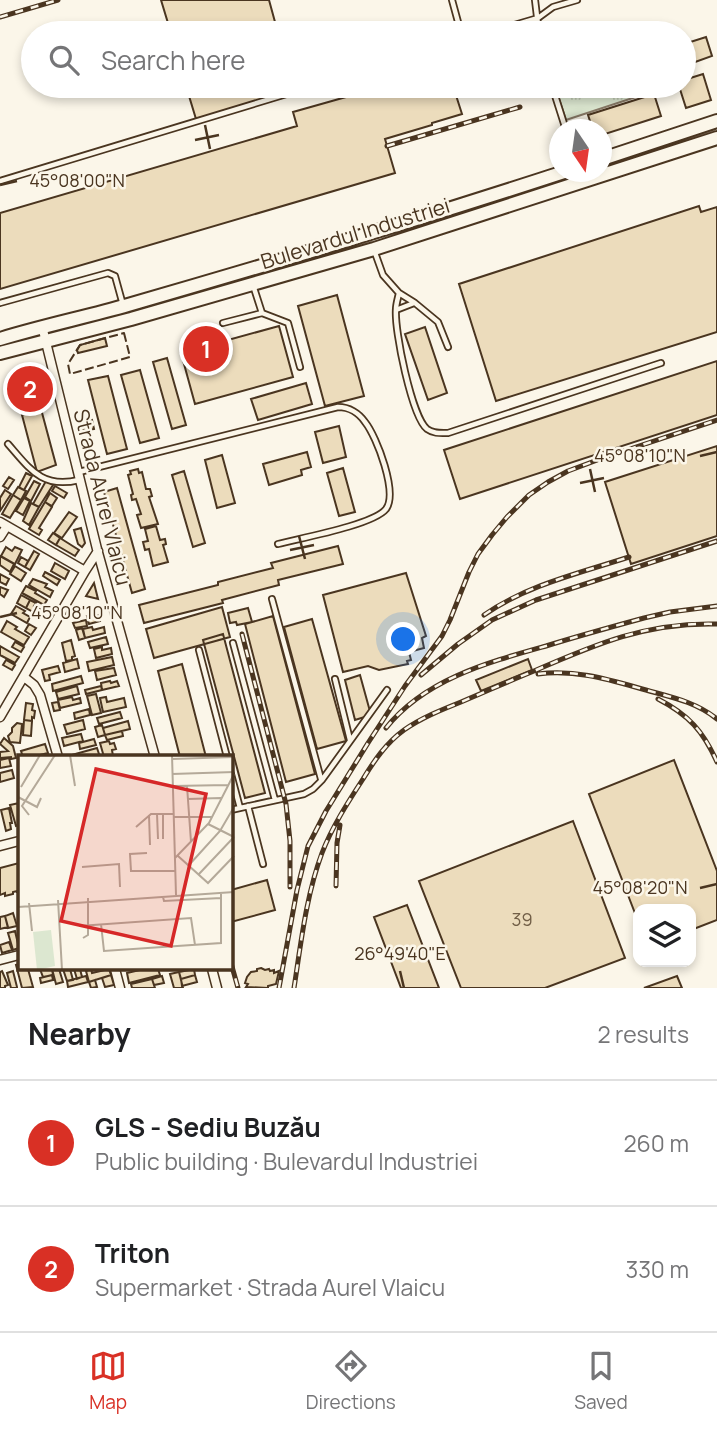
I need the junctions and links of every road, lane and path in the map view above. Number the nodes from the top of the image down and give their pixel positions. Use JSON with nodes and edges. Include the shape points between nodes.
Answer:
{"nodes":[{"id":1,"x":452,"y":0,"type":"edge"},
{"id":2,"x":535,"y":0,"type":"edge"},
{"id":3,"x":577,"y":0,"type":"edge"},
{"id":4,"x":538,"y":18,"type":"junction"},
{"id":5,"x":458,"y":21,"type":"edge"},
{"id":6,"x":528,"y":21,"type":"edge"},
{"id":7,"x":538,"y":21,"type":"edge"},
{"id":8,"x":273,"y":98,"type":"edge"},
{"id":9,"x":556,"y":98,"type":"edge"},
{"id":10,"x":562,"y":119,"type":"edge"},
{"id":11,"x":717,"y":121,"type":"edge"},
{"id":12,"x":717,"y":138,"type":"edge"},
{"id":13,"x":612,"y":155,"type":"edge"},
{"id":14,"x":612,"y":168,"type":"edge"},
{"id":15,"x":549,"y":177,"type":"edge"},
{"id":16,"x":0,"y":181,"type":"edge"},
{"id":17,"x":567,"y":182,"type":"edge"},
{"id":18,"x":374,"y":249,"type":"junction"},
{"id":19,"x":253,"y":284,"type":"junction"},
{"id":20,"x":399,"y":293,"type":"junction"},
{"id":21,"x":0,"y":303,"type":"edge"},
{"id":22,"x":415,"y":303,"type":"junction"},
{"id":23,"x":124,"y":306,"type":"junction"},
{"id":24,"x":395,"y":311,"type":"junction"},
{"id":25,"x":261,"y":313,"type":"junction"},
{"id":26,"x":223,"y":324,"type":"dead end"},
{"id":27,"x":42,"y":326,"type":"junction"},
{"id":28,"x":0,"y":339,"type":"edge"},
{"id":29,"x":45,"y":341,"type":"junction"},
{"id":30,"x":448,"y":347,"type":"dead end"},
{"id":31,"x":0,"y":353,"type":"edge"},
{"id":32,"x":661,"y":363,"type":"dead end"},
{"id":33,"x":300,"y":367,"type":"dead end"},
{"id":34,"x":8,"y":444,"type":"dead end"},
{"id":35,"x":79,"y":476,"type":"junction"},
{"id":36,"x":3,"y":524,"type":"edge"},
{"id":37,"x":0,"y":537,"type":"edge"},
{"id":38,"x":278,"y":544,"type":"dead end"},
{"id":39,"x":98,"y":551,"type":"junction"},
{"id":40,"x":85,"y":571,"type":"junction"},
{"id":41,"x":272,"y":599,"type":"dead end"},
{"id":42,"x":233,"y":643,"type":"dead end"},
{"id":43,"x":200,"y":650,"type":"dead end"},
{"id":44,"x":24,"y":677,"type":"junction"},
{"id":45,"x":335,"y":679,"type":"dead end"},
{"id":46,"x":387,"y":690,"type":"dead end"},
{"id":47,"x":0,"y":717,"type":"edge"},
{"id":48,"x":350,"y":741,"type":"junction"},
{"id":49,"x":57,"y":755,"type":"edge"},
{"id":50,"x":154,"y":755,"type":"edge"},
{"id":51,"x":226,"y":755,"type":"edge"},
{"id":52,"x":322,"y":780,"type":"junction"},
{"id":53,"x":233,"y":782,"type":"edge"},
{"id":54,"x":275,"y":800,"type":"junction"},
{"id":55,"x":248,"y":806,"type":"junction"},
{"id":56,"x":240,"y":808,"type":"junction"},
{"id":57,"x":233,"y":810,"type":"edge"},
{"id":58,"x":18,"y":841,"type":"edge"},
{"id":59,"x":0,"y":846,"type":"edge"},
{"id":60,"x":263,"y":864,"type":"dead end"},
{"id":61,"x":18,"y":955,"type":"edge"},
{"id":62,"x":0,"y":960,"type":"edge"},
{"id":63,"x":115,"y":970,"type":"edge"},
{"id":64,"x":212,"y":970,"type":"edge"},
{"id":65,"x":120,"y":988,"type":"edge"},
{"id":66,"x":217,"y":988,"type":"edge"}],
"edges":[{"from":1,"to":5,"type":"lane"},
{"from":2,"to":4,"type":"lane"},
{"from":3,"to":4,"type":"lane","via":[[553,7]]},
{"from":4,"to":6,"type":"lane"},
{"from":4,"to":7,"type":"lane"},
{"from":8,"to":16,"type":"lane"},
{"from":9,"to":10,"type":"lane"},
{"from":11,"to":13,"type":"main road"},
{"from":12,"to":14,"type":"main road","name":"Bulevardul Industriei"},
{"from":15,"to":23,"type":"main road","name":"Bulevardul Industriei"},
{"from":17,"to":18,"type":"main road","name":"Bulevardul Industriei"},
{"from":18,"to":19,"type":"main road","name":"Bulevardul Industriei"},
{"from":18,"to":20,"type":"lane","via":[[383,275]]},
{"from":19,"to":25,"type":"lane"},
{"from":19,"to":29,"type":"main road","name":"Bulevardul Industriei"},
{"from":20,"to":22,"type":"lane"},
{"from":20,"to":24,"type":"lane"},
{"from":21,"to":23,"type":"lane","via":[[111,273]]},
{"from":22,"to":24,"type":"lane"},
{"from":22,"to":30,"type":"lane","via":[[438,322]]},
{"from":23,"to":27,"type":"main road","name":"Bulevardul Industriei"},
{"from":24,"to":32,"type":"lane","via":[[405,374],[418,415],[426,429],[436,433],[448,433]]},
{"from":25,"to":26,"type":"lane"},
{"from":25,"to":33,"type":"lane","via":[[288,323]]},
{"from":27,"to":28,"type":"main road","name":"Bulevardul Industriei"},
{"from":27,"to":29,"type":"street","name":"Strada Aurel Vlaicu"},
{"from":29,"to":31,"type":"main road","name":"Bulevardul Industriei"},
{"from":29,"to":35,"type":"street","name":"Strada Aurel Vlaicu"},
{"from":34,"to":35,"type":"lane","via":[[37,475],[66,483]]},
{"from":35,"to":38,"type":"lane","via":[[338,407],[354,411],[375,439],[388,480],[386,509],[373,519]]},
{"from":35,"to":39,"type":"street","name":"Strada Aurel Vlaicu"},
{"from":36,"to":37,"type":"street"},
{"from":36,"to":40,"type":"street"},
{"from":39,"to":40,"type":"street"},
{"from":39,"to":50,"type":"street","name":"Strada Aurel Vlaicu"},
{"from":40,"to":44,"type":"street"},
{"from":41,"to":52,"type":"lane"},
{"from":42,"to":54,"type":"lane"},
{"from":43,"to":51,"type":"lane"},
{"from":44,"to":47,"type":"street"},
{"from":44,"to":49,"type":"street","via":[[37,689]]},
{"from":45,"to":48,"type":"lane"},
{"from":46,"to":48,"type":"lane"},
{"from":48,"to":52,"type":"lane"},
{"from":52,"to":54,"type":"lane","via":[[304,794]]},
{"from":53,"to":56,"type":"lane"},
{"from":54,"to":55,"type":"lane"},
{"from":55,"to":56,"type":"lane"},
{"from":55,"to":60,"type":"lane"},
{"from":56,"to":57,"type":"lane"},
{"from":58,"to":59,"type":"street"},
{"from":61,"to":62,"type":"street"},
{"from":63,"to":65,"type":"street"},
{"from":64,"to":66,"type":"street"}]}
